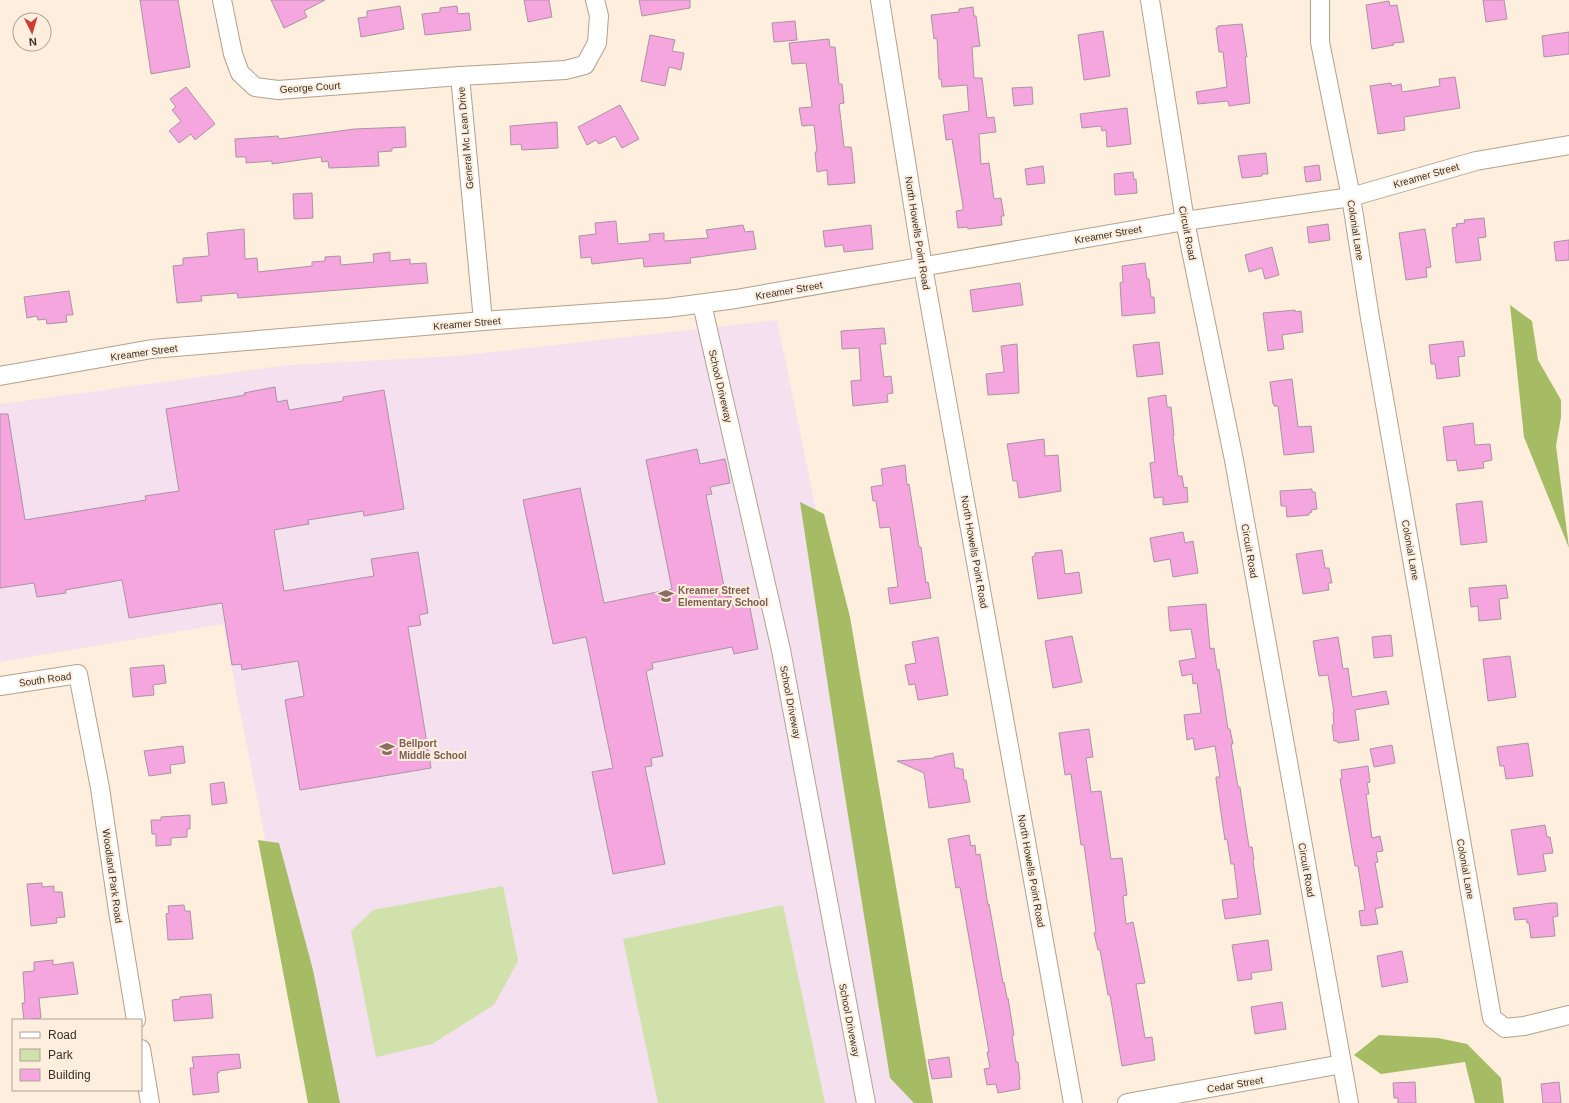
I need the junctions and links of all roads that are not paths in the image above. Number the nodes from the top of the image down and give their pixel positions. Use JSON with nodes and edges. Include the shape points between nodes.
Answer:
{"nodes":[{"id":1,"x":222,"y":0,"type":"edge"},
{"id":2,"x":595,"y":0,"type":"edge"},
{"id":3,"x":880,"y":0,"type":"edge"},
{"id":4,"x":1150,"y":0,"type":"edge"},
{"id":5,"x":1320,"y":0,"type":"edge"},
{"id":6,"x":460,"y":76,"type":"junction"},
{"id":7,"x":1569,"y":145,"type":"edge"},
{"id":8,"x":1351,"y":197,"type":"junction"},
{"id":9,"x":1185,"y":220,"type":"junction"},
{"id":10,"x":923,"y":267,"type":"junction"},
{"id":11,"x":702,"y":304,"type":"junction"},
{"id":12,"x":483,"y":321,"type":"junction"},
{"id":13,"x":0,"y":376,"type":"edge"},
{"id":14,"x":0,"y":686,"type":"edge"},
{"id":15,"x":89,"y":732,"type":"joint"},
{"id":16,"x":1569,"y":1015,"type":"edge"},
{"id":17,"x":136,"y":1019,"type":"edge"},
{"id":18,"x":142,"y":1055,"type":"edge"},
{"id":19,"x":1342,"y":1064,"type":"junction"},
{"id":20,"x":150,"y":1103,"type":"edge"},
{"id":21,"x":866,"y":1103,"type":"edge"},
{"id":22,"x":1073,"y":1103,"type":"edge"},
{"id":23,"x":1127,"y":1103,"type":"edge"},
{"id":24,"x":1349,"y":1103,"type":"edge"}],
"edges":[{"from":1,"to":6,"type":"street","name":"George Court","via":[[233,54],[240,73],[255,87],[278,90]]},
{"from":2,"to":6,"type":"street","name":"General Mc Lean Drive","via":[[598,16],[597,43],[585,65],[565,70]]},
{"from":3,"to":10,"type":"street","name":"North Howells Point Road"},
{"from":4,"to":9,"type":"street","name":"Circuit Road"},
{"from":5,"to":8,"type":"street","name":"Colonial Lane","via":[[1320,42]]},
{"from":6,"to":12,"type":"street","name":"General Mc Lean Drive"},
{"from":7,"to":8,"type":"street","name":"Kreamer Street","via":[[1476,161]]},
{"from":8,"to":9,"type":"street","name":"Kreamer Street"},
{"from":8,"to":16,"type":"street","name":"Colonial Lane","via":[[1492,1018],[1505,1028]]},
{"from":9,"to":10,"type":"street","name":"Kreamer Street"},
{"from":9,"to":19,"type":"street","name":"Circuit Road","via":[[1234,460]]},
{"from":10,"to":11,"type":"street","name":"Kreamer Street"},
{"from":10,"to":22,"type":"street","name":"North Howells Point Road"},
{"from":11,"to":12,"type":"street","name":"Kreamer Street"},
{"from":11,"to":21,"type":"street","name":"School Driveway","via":[[781,650]]},
{"from":12,"to":13,"type":"street","name":"Kreamer Street","via":[[152,349]]},
{"from":14,"to":15,"type":"street","name":"South Road","via":[[78,674]]},
{"from":15,"to":17,"type":"street","name":"Woodland Park Road"},
{"from":18,"to":20,"type":"street"},
{"from":19,"to":23,"type":"street","name":"Cedar Street"},
{"from":19,"to":24,"type":"street","name":"Circuit Road"}]}
